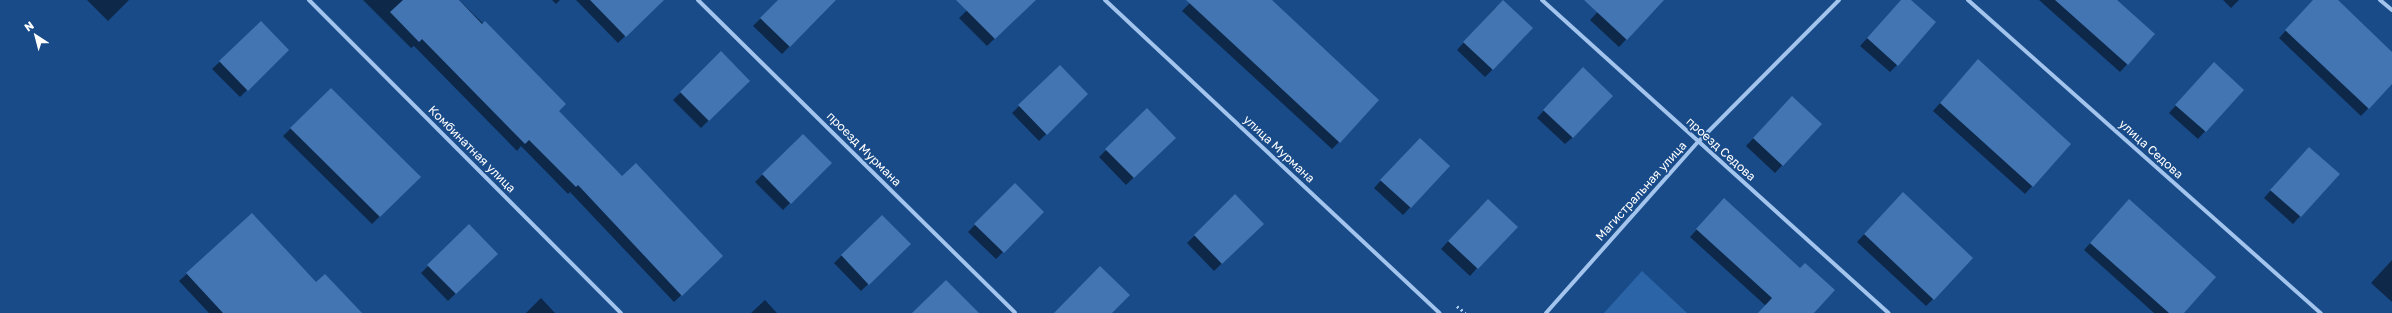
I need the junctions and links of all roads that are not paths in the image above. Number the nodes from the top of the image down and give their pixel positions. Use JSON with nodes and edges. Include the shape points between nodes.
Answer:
{"nodes":[{"id":1,"x":309,"y":0,"type":"edge"},
{"id":2,"x":698,"y":0,"type":"edge"},
{"id":3,"x":1105,"y":0,"type":"edge"},
{"id":4,"x":1542,"y":0,"type":"edge"},
{"id":5,"x":1839,"y":0,"type":"edge"},
{"id":6,"x":1968,"y":0,"type":"edge"},
{"id":7,"x":2380,"y":0,"type":"edge"},
{"id":8,"x":2392,"y":10,"type":"edge"},
{"id":9,"x":1698,"y":142,"type":"junction"},
{"id":10,"x":621,"y":313,"type":"edge"},
{"id":11,"x":1015,"y":313,"type":"edge"},
{"id":12,"x":1439,"y":313,"type":"edge"},
{"id":13,"x":1546,"y":313,"type":"edge"},
{"id":14,"x":1888,"y":313,"type":"edge"},
{"id":15,"x":2321,"y":313,"type":"edge"}],
"edges":[{"from":1,"to":10,"type":"street","name":"Комбинатная улица"},
{"from":2,"to":11,"type":"street","name":"проезд Мурмана"},
{"from":3,"to":12,"type":"street","name":"улица Мурмана"},
{"from":4,"to":9,"type":"street","name":"проезд Седова"},
{"from":5,"to":9,"type":"street","name":"Магистральная улица"},
{"from":6,"to":15,"type":"street","name":"улица Седова"},
{"from":7,"to":8,"type":"street"},
{"from":9,"to":13,"type":"street","name":"Магистральная улица"},
{"from":9,"to":14,"type":"street","name":"проезд Седова"}]}
